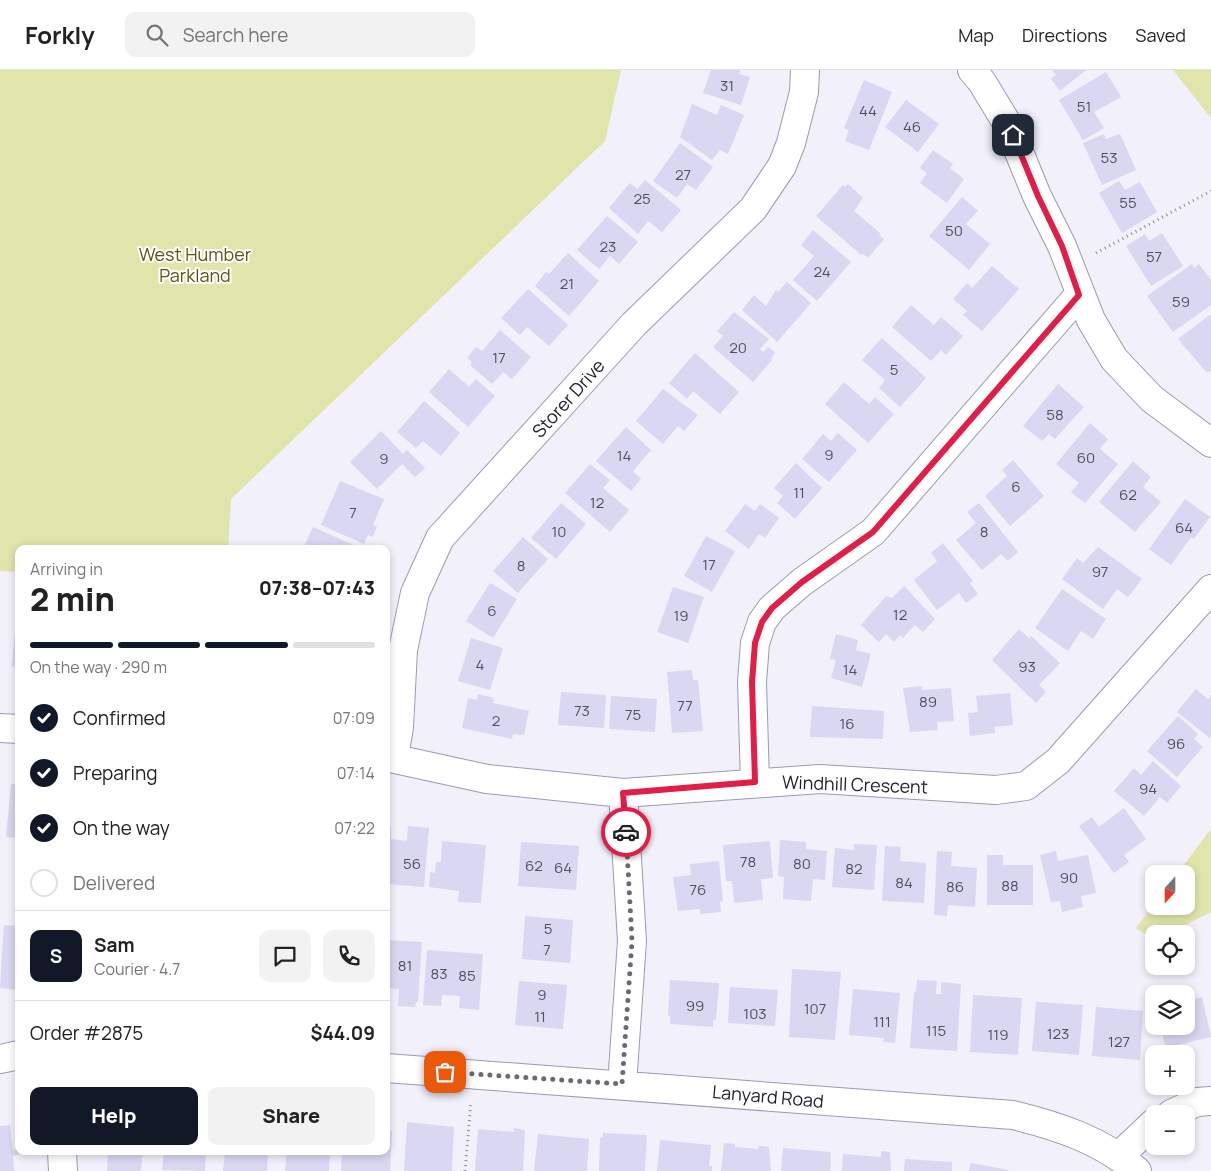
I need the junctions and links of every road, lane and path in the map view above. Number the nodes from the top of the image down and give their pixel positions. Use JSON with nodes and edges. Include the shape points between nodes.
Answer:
{"nodes":[{"id":1,"x":805,"y":70,"type":"edge"},
{"id":2,"x":972,"y":70,"type":"edge"},
{"id":3,"x":1211,"y":191,"type":"edge"},
{"id":4,"x":1096,"y":253,"type":"dead end"},
{"id":5,"x":1079,"y":295,"type":"junction"},
{"id":6,"x":1211,"y":443,"type":"edge"},
{"id":7,"x":1211,"y":589,"type":"edge"},
{"id":8,"x":0,"y":728,"type":"edge"},
{"id":9,"x":15,"y":729,"type":"edge"},
{"id":10,"x":390,"y":757,"type":"edge"},
{"id":11,"x":755,"y":782,"type":"junction"},
{"id":12,"x":623,"y":793,"type":"junction"},
{"id":13,"x":15,"y":1056,"type":"edge"},
{"id":14,"x":0,"y":1059,"type":"edge"},
{"id":15,"x":390,"y":1068,"type":"edge"},
{"id":16,"x":622,"y":1084,"type":"junction"},
{"id":17,"x":1211,"y":1101,"type":"edge"},
{"id":18,"x":471,"y":1102,"type":"dead end"},
{"id":19,"x":1190,"y":1105,"type":"edge"},
{"id":20,"x":1145,"y":1137,"type":"edge"},
{"id":21,"x":62,"y":1155,"type":"edge"},
{"id":22,"x":1128,"y":1163,"type":"edge"},
{"id":23,"x":63,"y":1171,"type":"edge"},
{"id":24,"x":465,"y":1171,"type":"edge"}],
"edges":[{"from":1,"to":10,"type":"street","name":"Storer Drive","via":[[804,92],[791,143],[782,166],[753,208],[634,324],[440,538],[415,593],[404,642]]},
{"from":2,"to":5,"type":"street","via":[[1018,146],[1062,246]]},
{"from":3,"to":4,"type":"path"},
{"from":5,"to":6,"type":"street","via":[[1114,358],[1152,399]]},
{"from":5,"to":11,"type":"street","via":[[873,532],[802,582],[772,608],[762,622],[755,643],[752,682]]},
{"from":7,"to":11,"type":"street","name":"Windhill Crescent","via":[[1058,761],[1026,786],[996,790],[820,779]]},
{"from":8,"to":9,"type":"street"},
{"from":10,"to":12,"type":"street","name":"Windhill Crescent","via":[[487,779]]},
{"from":11,"to":12,"type":"street","name":"Windhill Crescent"},
{"from":12,"to":16,"type":"street","via":[[632,941]]},
{"from":13,"to":14,"type":"street"},
{"from":15,"to":16,"type":"street","name":"Lanyard Road"},
{"from":16,"to":22,"type":"street","name":"Lanyard Road","via":[[1013,1115],[1051,1124],[1090,1140]]},
{"from":17,"to":19,"type":"street"},
{"from":18,"to":24,"type":"path"},
{"from":20,"to":22,"type":"street"},
{"from":21,"to":23,"type":"street"}]}
